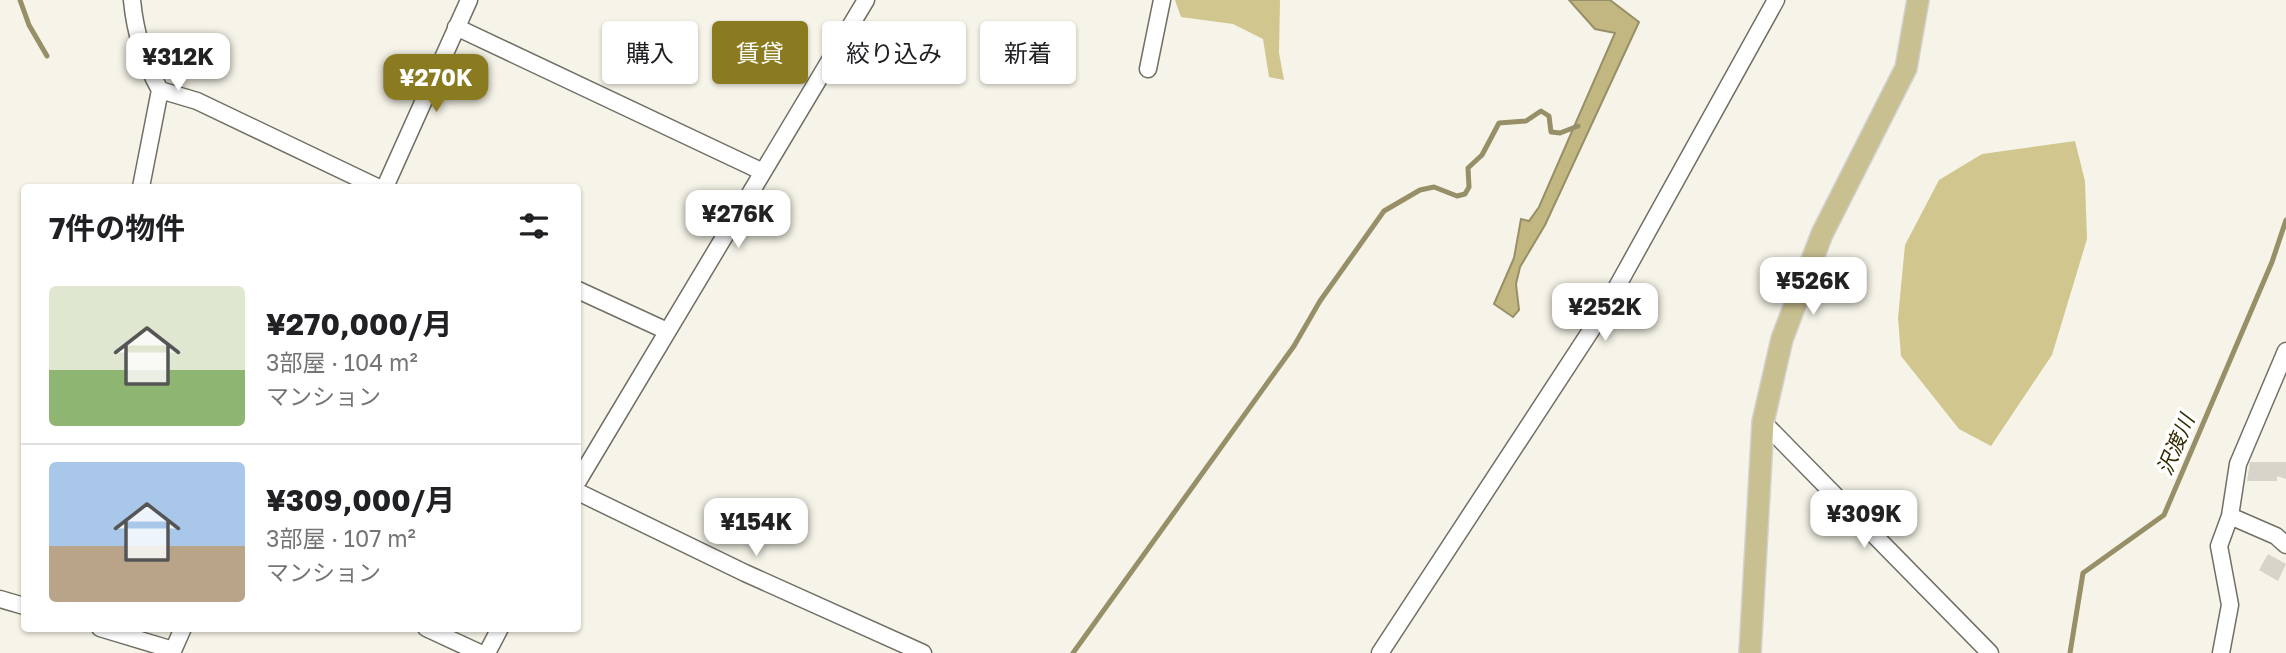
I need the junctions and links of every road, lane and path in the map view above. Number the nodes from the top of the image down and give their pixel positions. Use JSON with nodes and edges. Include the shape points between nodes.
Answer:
{"nodes":[{"id":1,"x":132,"y":0,"type":"edge"},
{"id":2,"x":469,"y":0,"type":"edge"},
{"id":3,"x":866,"y":0,"type":"edge"},
{"id":4,"x":1162,"y":0,"type":"edge"},
{"id":5,"x":1776,"y":0,"type":"edge"},
{"id":6,"x":1918,"y":0,"type":"edge"},
{"id":7,"x":456,"y":27,"type":"junction"},
{"id":8,"x":1148,"y":69,"type":"dead end"},
{"id":9,"x":160,"y":90,"type":"junction"},
{"id":10,"x":763,"y":172,"type":"junction"},
{"id":11,"x":142,"y":184,"type":"edge"},
{"id":12,"x":371,"y":184,"type":"edge"},
{"id":13,"x":385,"y":184,"type":"edge"},
{"id":14,"x":581,"y":291,"type":"edge"},
{"id":15,"x":667,"y":331,"type":"junction"},
{"id":16,"x":2286,"y":351,"type":"edge"},
{"id":17,"x":1763,"y":422,"type":"junction"},
{"id":18,"x":581,"y":476,"type":"edge"},
{"id":19,"x":581,"y":493,"type":"edge"},
{"id":20,"x":2230,"y":516,"type":"junction"},
{"id":21,"x":2286,"y":545,"type":"edge"},
{"id":22,"x":0,"y":599,"type":"edge"},
{"id":23,"x":21,"y":605,"type":"edge"},
{"id":24,"x":113,"y":632,"type":"edge"},
{"id":25,"x":181,"y":632,"type":"edge"},
{"id":26,"x":435,"y":632,"type":"edge"},
{"id":27,"x":498,"y":632,"type":"edge"},
{"id":28,"x":173,"y":651,"type":"edge"},
{"id":29,"x":480,"y":653,"type":"edge"},
{"id":30,"x":487,"y":653,"type":"edge"},
{"id":31,"x":923,"y":653,"type":"edge"},
{"id":32,"x":1380,"y":653,"type":"edge"},
{"id":33,"x":1750,"y":653,"type":"edge"},
{"id":34,"x":1990,"y":653,"type":"edge"},
{"id":35,"x":2221,"y":653,"type":"edge"}],
"edges":[{"from":1,"to":9,"type":"street","via":[[134,25]]},
{"from":2,"to":7,"type":"street"},
{"from":3,"to":10,"type":"street"},
{"from":4,"to":8,"type":"street"},
{"from":5,"to":32,"type":"street","via":[[1603,312]]},
{"from":6,"to":17,"type":"main road","via":[[1906,68],[1822,234],[1782,339]]},
{"from":7,"to":10,"type":"street"},
{"from":7,"to":13,"type":"street"},
{"from":9,"to":11,"type":"street"},
{"from":9,"to":12,"type":"street","via":[[197,101]]},
{"from":10,"to":15,"type":"street"},
{"from":14,"to":15,"type":"street"},
{"from":15,"to":18,"type":"street"},
{"from":16,"to":20,"type":"street","via":[[2238,464]]},
{"from":17,"to":33,"type":"main road"},
{"from":17,"to":34,"type":"street"},
{"from":19,"to":31,"type":"street"},
{"from":20,"to":21,"type":"street"},
{"from":20,"to":35,"type":"street","via":[[2219,547],[2230,605]]},
{"from":22,"to":23,"type":"street"},
{"from":24,"to":28,"type":"street"},
{"from":25,"to":28,"type":"street"},
{"from":26,"to":29,"type":"street"},
{"from":27,"to":30,"type":"street"}]}
